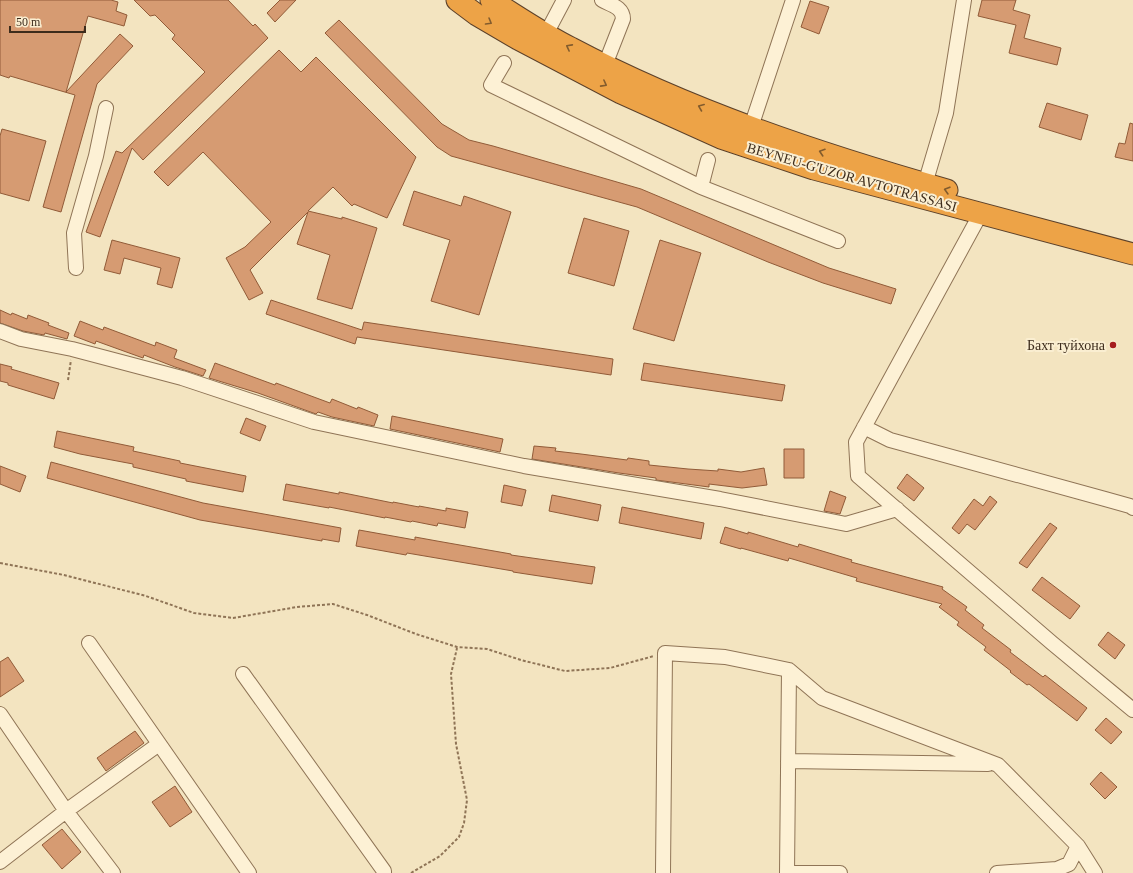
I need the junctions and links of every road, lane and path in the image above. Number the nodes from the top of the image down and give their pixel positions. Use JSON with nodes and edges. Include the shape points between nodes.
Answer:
{"nodes":[{"id":1,"x":457,"y":0,"type":"edge"},
{"id":2,"x":490,"y":0,"type":"edge"},
{"id":3,"x":564,"y":0,"type":"edge"},
{"id":4,"x":602,"y":0,"type":"edge"},
{"id":5,"x":793,"y":0,"type":"edge"},
{"id":6,"x":964,"y":0,"type":"edge"},
{"id":7,"x":546,"y":34,"type":"junction"},
{"id":8,"x":504,"y":63,"type":"dead end"},
{"id":9,"x":605,"y":66,"type":"junction"},
{"id":10,"x":106,"y":108,"type":"dead end"},
{"id":11,"x":747,"y":125,"type":"junction"},
{"id":12,"x":735,"y":143,"type":"junction"},
{"id":13,"x":708,"y":160,"type":"dead end"},
{"id":14,"x":925,"y":184,"type":"junction"},
{"id":15,"x":701,"y":187,"type":"junction"},
{"id":16,"x":981,"y":214,"type":"junction"},
{"id":17,"x":1133,"y":240,"type":"edge"},
{"id":18,"x":838,"y":241,"type":"dead end"},
{"id":19,"x":1133,"y":254,"type":"edge"},
{"id":20,"x":76,"y":268,"type":"dead end"},
{"id":21,"x":0,"y":331,"type":"edge"},
{"id":22,"x":72,"y":348,"type":"junction"},
{"id":23,"x":68,"y":380,"type":"dead end"},
{"id":24,"x":864,"y":428,"type":"junction"},
{"id":25,"x":1133,"y":508,"type":"edge"},
{"id":26,"x":896,"y":510,"type":"junction"},
{"id":27,"x":0,"y":563,"type":"edge"},
{"id":28,"x":89,"y":643,"type":"dead end"},
{"id":29,"x":457,"y":647,"type":"junction"},
{"id":30,"x":665,"y":653,"type":"junction"},
{"id":31,"x":789,"y":670,"type":"junction"},
{"id":32,"x":243,"y":674,"type":"dead end"},
{"id":33,"x":1133,"y":710,"type":"edge"},
{"id":34,"x":0,"y":714,"type":"edge"},
{"id":35,"x":159,"y":744,"type":"junction"},
{"id":36,"x":788,"y":761,"type":"junction"},
{"id":37,"x":998,"y":764,"type":"junction"},
{"id":38,"x":66,"y":811,"type":"junction"},
{"id":39,"x":1078,"y":846,"type":"junction"},
{"id":40,"x":0,"y":862,"type":"edge"},
{"id":41,"x":113,"y":873,"type":"edge"},
{"id":42,"x":248,"y":873,"type":"edge"},
{"id":43,"x":384,"y":873,"type":"edge"},
{"id":44,"x":411,"y":873,"type":"edge"},
{"id":45,"x":663,"y":873,"type":"edge"},
{"id":46,"x":787,"y":873,"type":"edge"},
{"id":47,"x":840,"y":873,"type":"edge"},
{"id":48,"x":997,"y":873,"type":"edge"},
{"id":49,"x":1095,"y":873,"type":"edge"}],
"edges":[{"from":1,"to":12,"type":"highway","name":"BEYNEU-G'UZOR AVTOTRASSASI","one_way":true,"via":[[518,39],[621,93]]},
{"from":2,"to":7,"type":"highway","name":"BEYNEU-G'UZOR AVTOTRASSASI"},
{"from":3,"to":7,"type":"street"},
{"from":4,"to":9,"type":"street","via":[[623,14]]},
{"from":5,"to":11,"type":"street"},
{"from":6,"to":14,"type":"street","via":[[946,113]]},
{"from":9,"to":7,"type":"highway","name":"BEYNEU-G'UZOR AVTOTRASSASI","one_way":true},
{"from":8,"to":15,"type":"street","via":[[491,85]]},
{"from":11,"to":9,"type":"highway","name":"BEYNEU-G'UZOR AVTOTRASSASI","one_way":true},
{"from":10,"to":20,"type":"street","via":[[96,156],[74,233]]},
{"from":11,"to":12,"type":"highway"},
{"from":14,"to":11,"type":"highway","name":"BEYNEU-G'UZOR AVTOTRASSASI","one_way":true},
{"from":12,"to":16,"type":"highway","name":"BEYNEU-G'UZOR AVTOTRASSASI","via":[[814,169]]},
{"from":13,"to":15,"type":"street"},
{"from":17,"to":14,"type":"highway","name":"BEYNEU-G'UZOR AVTOTRASSASI","one_way":true},
{"from":15,"to":18,"type":"street"},
{"from":16,"to":19,"type":"highway","name":"BEYNEU-G'UZOR AVTOTRASSASI"},
{"from":16,"to":24,"type":"street"},
{"from":21,"to":22,"type":"street","via":[[21,339]]},
{"from":22,"to":23,"type":"path"},
{"from":22,"to":26,"type":"street","via":[[182,378],[314,422],[524,466],[846,524]]},
{"from":24,"to":25,"type":"street","via":[[890,440]]},
{"from":24,"to":26,"type":"street","via":[[856,442],[858,476]]},
{"from":26,"to":33,"type":"street"},
{"from":27,"to":29,"type":"path","via":[[64,575],[146,596],[194,612],[233,618],[297,607],[333,604]]},
{"from":28,"to":35,"type":"street"},
{"from":29,"to":30,"type":"path","via":[[486,649],[565,671],[610,668]]},
{"from":29,"to":44,"type":"path","via":[[451,674],[456,744],[467,800],[464,823],[459,837],[440,856]]},
{"from":30,"to":31,"type":"street","via":[[725,657]]},
{"from":30,"to":45,"type":"street"},
{"from":31,"to":36,"type":"street"},
{"from":31,"to":37,"type":"street","via":[[822,698]]},
{"from":32,"to":43,"type":"street"},
{"from":34,"to":38,"type":"street"},
{"from":35,"to":38,"type":"street"},
{"from":35,"to":42,"type":"street"},
{"from":36,"to":37,"type":"street"},
{"from":36,"to":46,"type":"street"},
{"from":37,"to":39,"type":"street"},
{"from":38,"to":40,"type":"street"},
{"from":38,"to":41,"type":"street"},
{"from":39,"to":48,"type":"street","via":[[1069,864],[1057,869]]},
{"from":39,"to":49,"type":"street"},
{"from":46,"to":47,"type":"street"}]}
